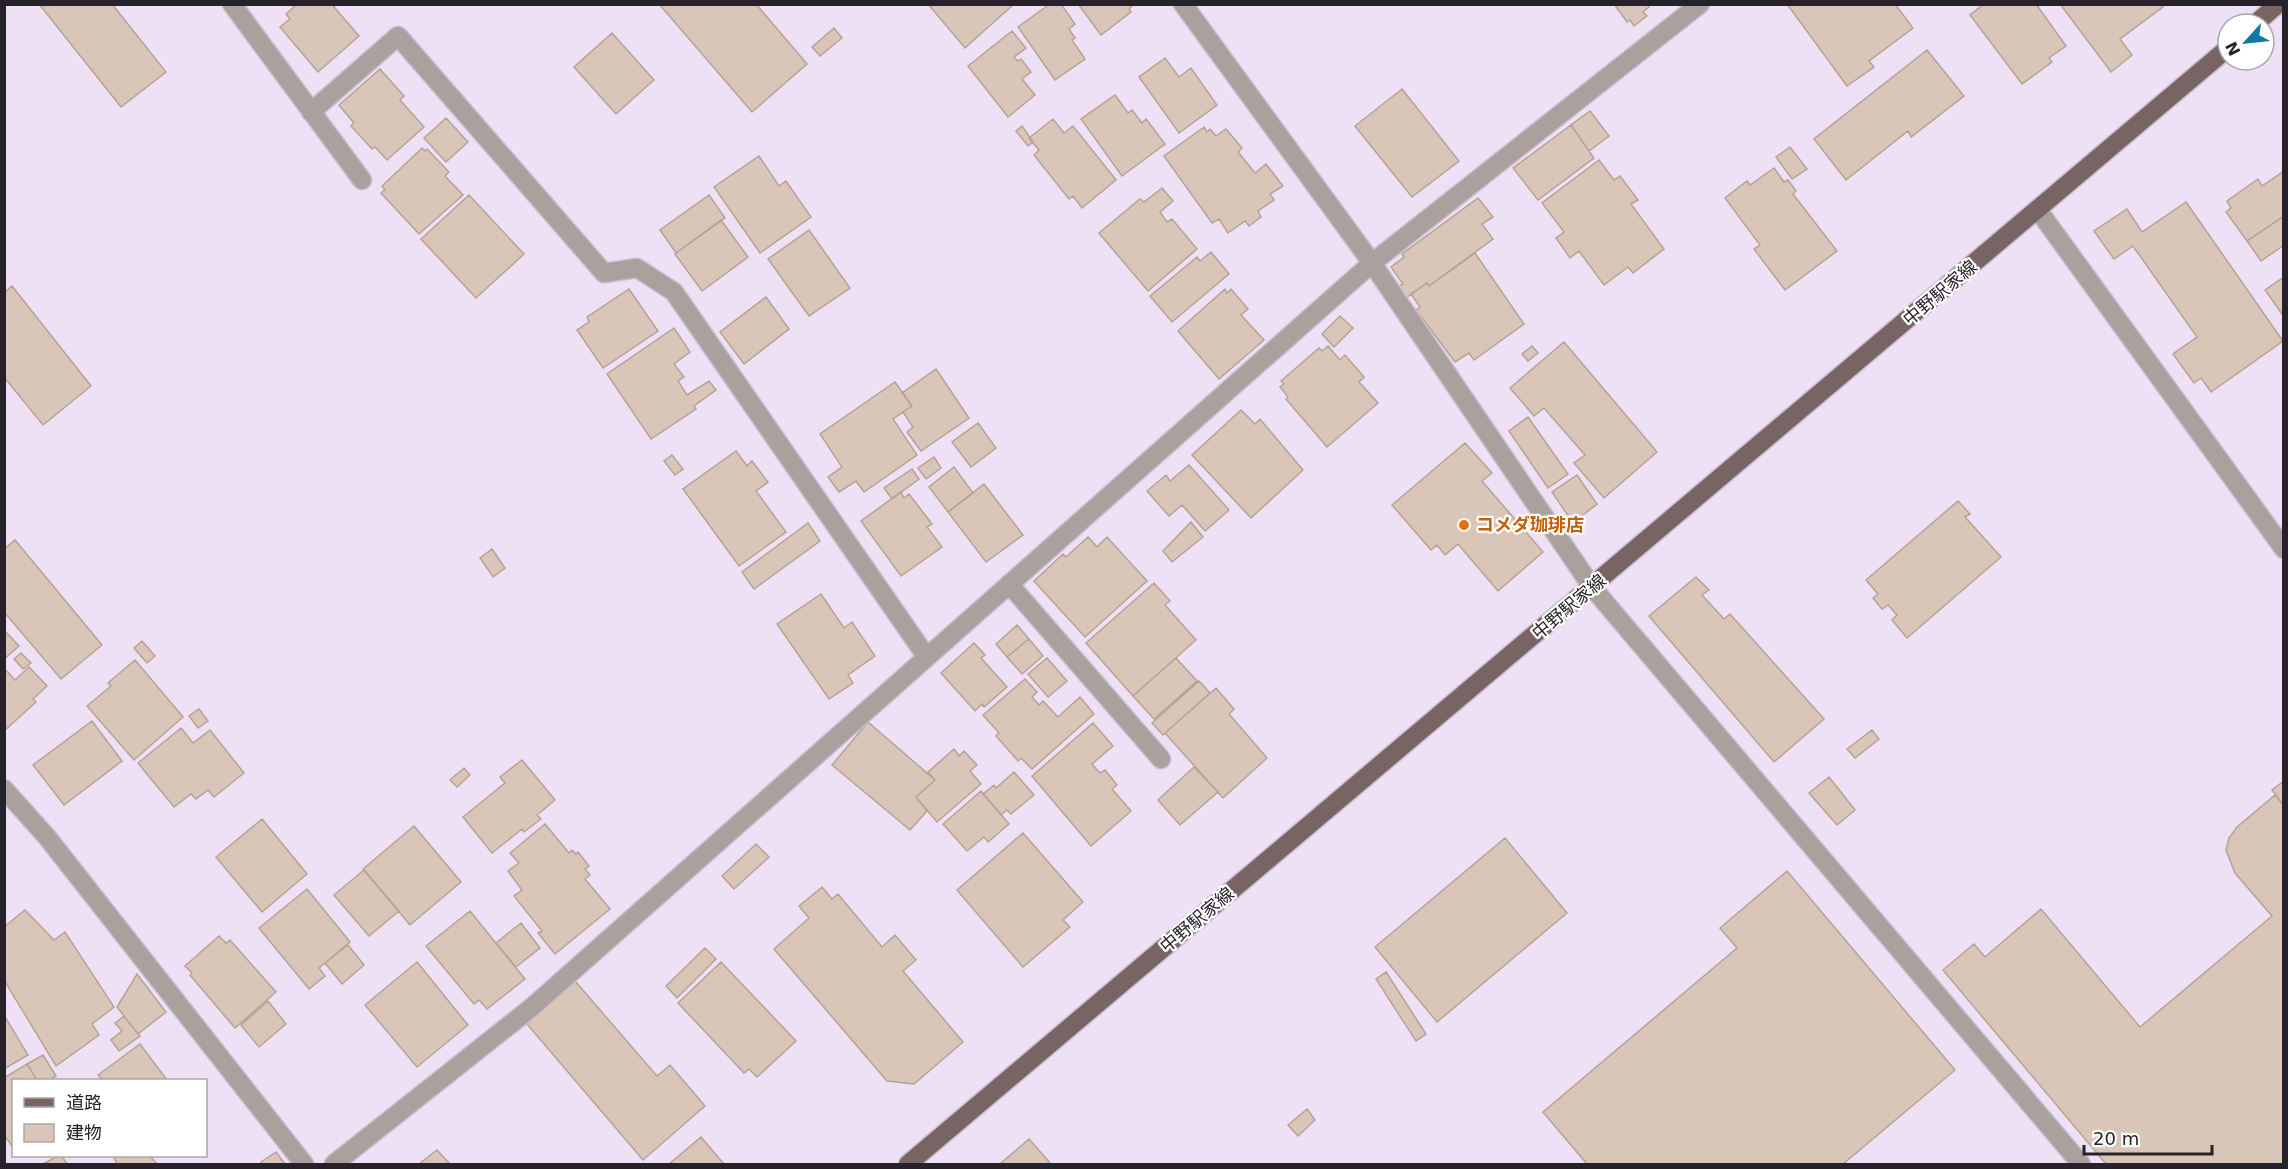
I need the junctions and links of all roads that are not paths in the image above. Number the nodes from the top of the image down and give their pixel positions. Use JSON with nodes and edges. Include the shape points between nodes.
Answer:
{"nodes":[{"id":1,"x":232,"y":4,"type":"edge"},
{"id":2,"x":1183,"y":4,"type":"edge"},
{"id":3,"x":1700,"y":4,"type":"edge"},
{"id":4,"x":2216,"y":58,"type":"edge"},
{"id":5,"x":312,"y":112,"type":"junction"},
{"id":6,"x":362,"y":180,"type":"dead end"},
{"id":7,"x":2038,"y":210,"type":"junction"},
{"id":8,"x":1372,"y":263,"type":"junction"},
{"id":9,"x":2283,"y":549,"type":"edge"},
{"id":10,"x":1009,"y":584,"type":"junction"},
{"id":11,"x":1592,"y":587,"type":"junction"},
{"id":12,"x":926,"y":656,"type":"junction"},
{"id":13,"x":1161,"y":759,"type":"dead end"},
{"id":14,"x":4,"y":789,"type":"edge"},
{"id":15,"x":304,"y":1164,"type":"edge"},
{"id":16,"x":334,"y":1164,"type":"edge"},
{"id":17,"x":908,"y":1164,"type":"edge"},
{"id":18,"x":2081,"y":1164,"type":"edge"}],
"edges":[{"from":1,"to":5,"type":"street"},
{"from":2,"to":8,"type":"street"},
{"from":3,"to":8,"type":"street"},
{"from":4,"to":7,"type":"main road","name":"中野駅家線"},
{"from":5,"to":6,"type":"street"},
{"from":5,"to":12,"type":"street","via":[[398,36],[604,273],[637,268],[674,292]]},
{"from":7,"to":9,"type":"street"},
{"from":7,"to":11,"type":"main road","name":"中野駅家線"},
{"from":8,"to":10,"type":"street"},
{"from":8,"to":11,"type":"street"},
{"from":10,"to":12,"type":"street"},
{"from":10,"to":13,"type":"street"},
{"from":11,"to":17,"type":"main road","name":"中野駅家線"},
{"from":11,"to":18,"type":"street"},
{"from":12,"to":16,"type":"street","via":[[531,1008]]},
{"from":14,"to":15,"type":"street","via":[[47,837]]}]}
